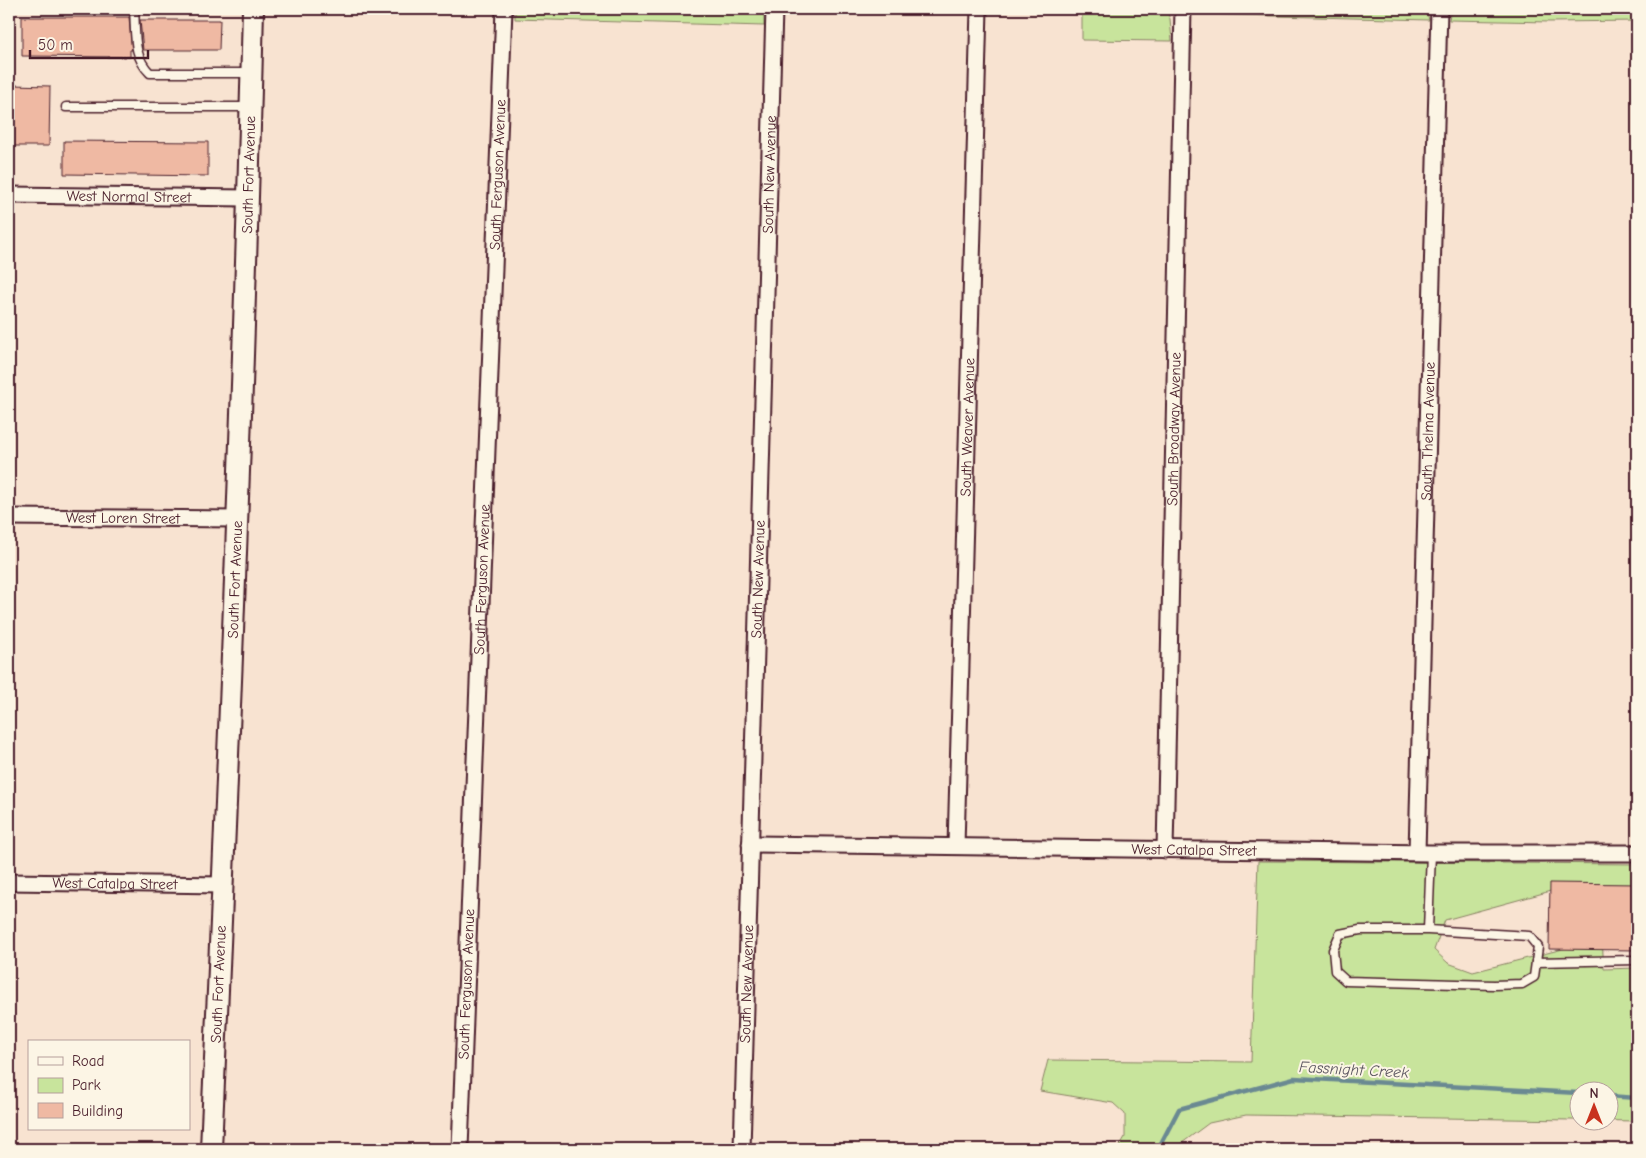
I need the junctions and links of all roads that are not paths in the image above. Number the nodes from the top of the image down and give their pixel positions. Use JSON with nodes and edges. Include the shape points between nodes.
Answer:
{"nodes":[{"id":1,"x":134,"y":9,"type":"edge"},
{"id":2,"x":253,"y":9,"type":"edge"},
{"id":3,"x":504,"y":9,"type":"edge"},
{"id":4,"x":774,"y":9,"type":"edge"},
{"id":5,"x":979,"y":9,"type":"edge"},
{"id":6,"x":1183,"y":9,"type":"edge"},
{"id":7,"x":1440,"y":9,"type":"edge"},
{"id":8,"x":251,"y":74,"type":"junction"},
{"id":9,"x":66,"y":107,"type":"dead end"},
{"id":10,"x":250,"y":107,"type":"junction"},
{"id":11,"x":9,"y":196,"type":"edge"},
{"id":12,"x":248,"y":198,"type":"junction"},
{"id":13,"x":9,"y":517,"type":"edge"},
{"id":14,"x":238,"y":519,"type":"junction"},
{"id":15,"x":750,"y":844,"type":"junction"},
{"id":16,"x":956,"y":846,"type":"junction"},
{"id":17,"x":1165,"y":850,"type":"junction"},
{"id":18,"x":1424,"y":852,"type":"junction"},
{"id":19,"x":1637,"y":852,"type":"edge"},
{"id":20,"x":9,"y":882,"type":"edge"},
{"id":21,"x":223,"y":885,"type":"junction"},
{"id":22,"x":1428,"y":930,"type":"junction"},
{"id":23,"x":1637,"y":960,"type":"edge"},
{"id":24,"x":1536,"y":962,"type":"junction"},
{"id":25,"x":211,"y":1149,"type":"edge"},
{"id":26,"x":460,"y":1149,"type":"edge"},
{"id":27,"x":742,"y":1149,"type":"edge"}],
"edges":[{"from":1,"to":8,"type":"lane","via":[[137,54],[150,73]]},
{"from":2,"to":8,"type":"street","name":"South Fort Avenue"},
{"from":3,"to":26,"type":"street","name":"South Ferguson Avenue"},
{"from":4,"to":15,"type":"street","name":"South New Avenue"},
{"from":5,"to":16,"type":"street","name":"South Weaver Avenue"},
{"from":6,"to":17,"type":"street","name":"South Broadway Avenue"},
{"from":7,"to":18,"type":"street","name":"South Thelma Avenue"},
{"from":8,"to":10,"type":"street","name":"South Fort Avenue"},
{"from":9,"to":10,"type":"lane"},
{"from":10,"to":12,"type":"street","name":"South Fort Avenue"},
{"from":11,"to":12,"type":"street","name":"West Normal Street"},
{"from":12,"to":14,"type":"street","name":"South Fort Avenue"},
{"from":13,"to":14,"type":"street","name":"West Loren Street"},
{"from":14,"to":21,"type":"street","name":"South Fort Avenue"},
{"from":15,"to":16,"type":"street","name":"West Catalpa Street"},
{"from":15,"to":27,"type":"street","name":"South New Avenue"},
{"from":16,"to":17,"type":"street","name":"West Catalpa Street"},
{"from":17,"to":18,"type":"street","name":"West Catalpa Street"},
{"from":18,"to":19,"type":"street","name":"West Catalpa Street"},
{"from":18,"to":22,"type":"lane"},
{"from":20,"to":21,"type":"street","name":"West Catalpa Street"},
{"from":21,"to":25,"type":"street","name":"South Fort Avenue"},
{"from":22,"to":24,"type":"lane","via":[[1529,936],[1538,947]]},
{"from":22,"to":24,"type":"lane","via":[[1360,930],[1340,934],[1333,950],[1335,971],[1346,981],[1522,984],[1534,977]]},
{"from":23,"to":24,"type":"lane"}]}
